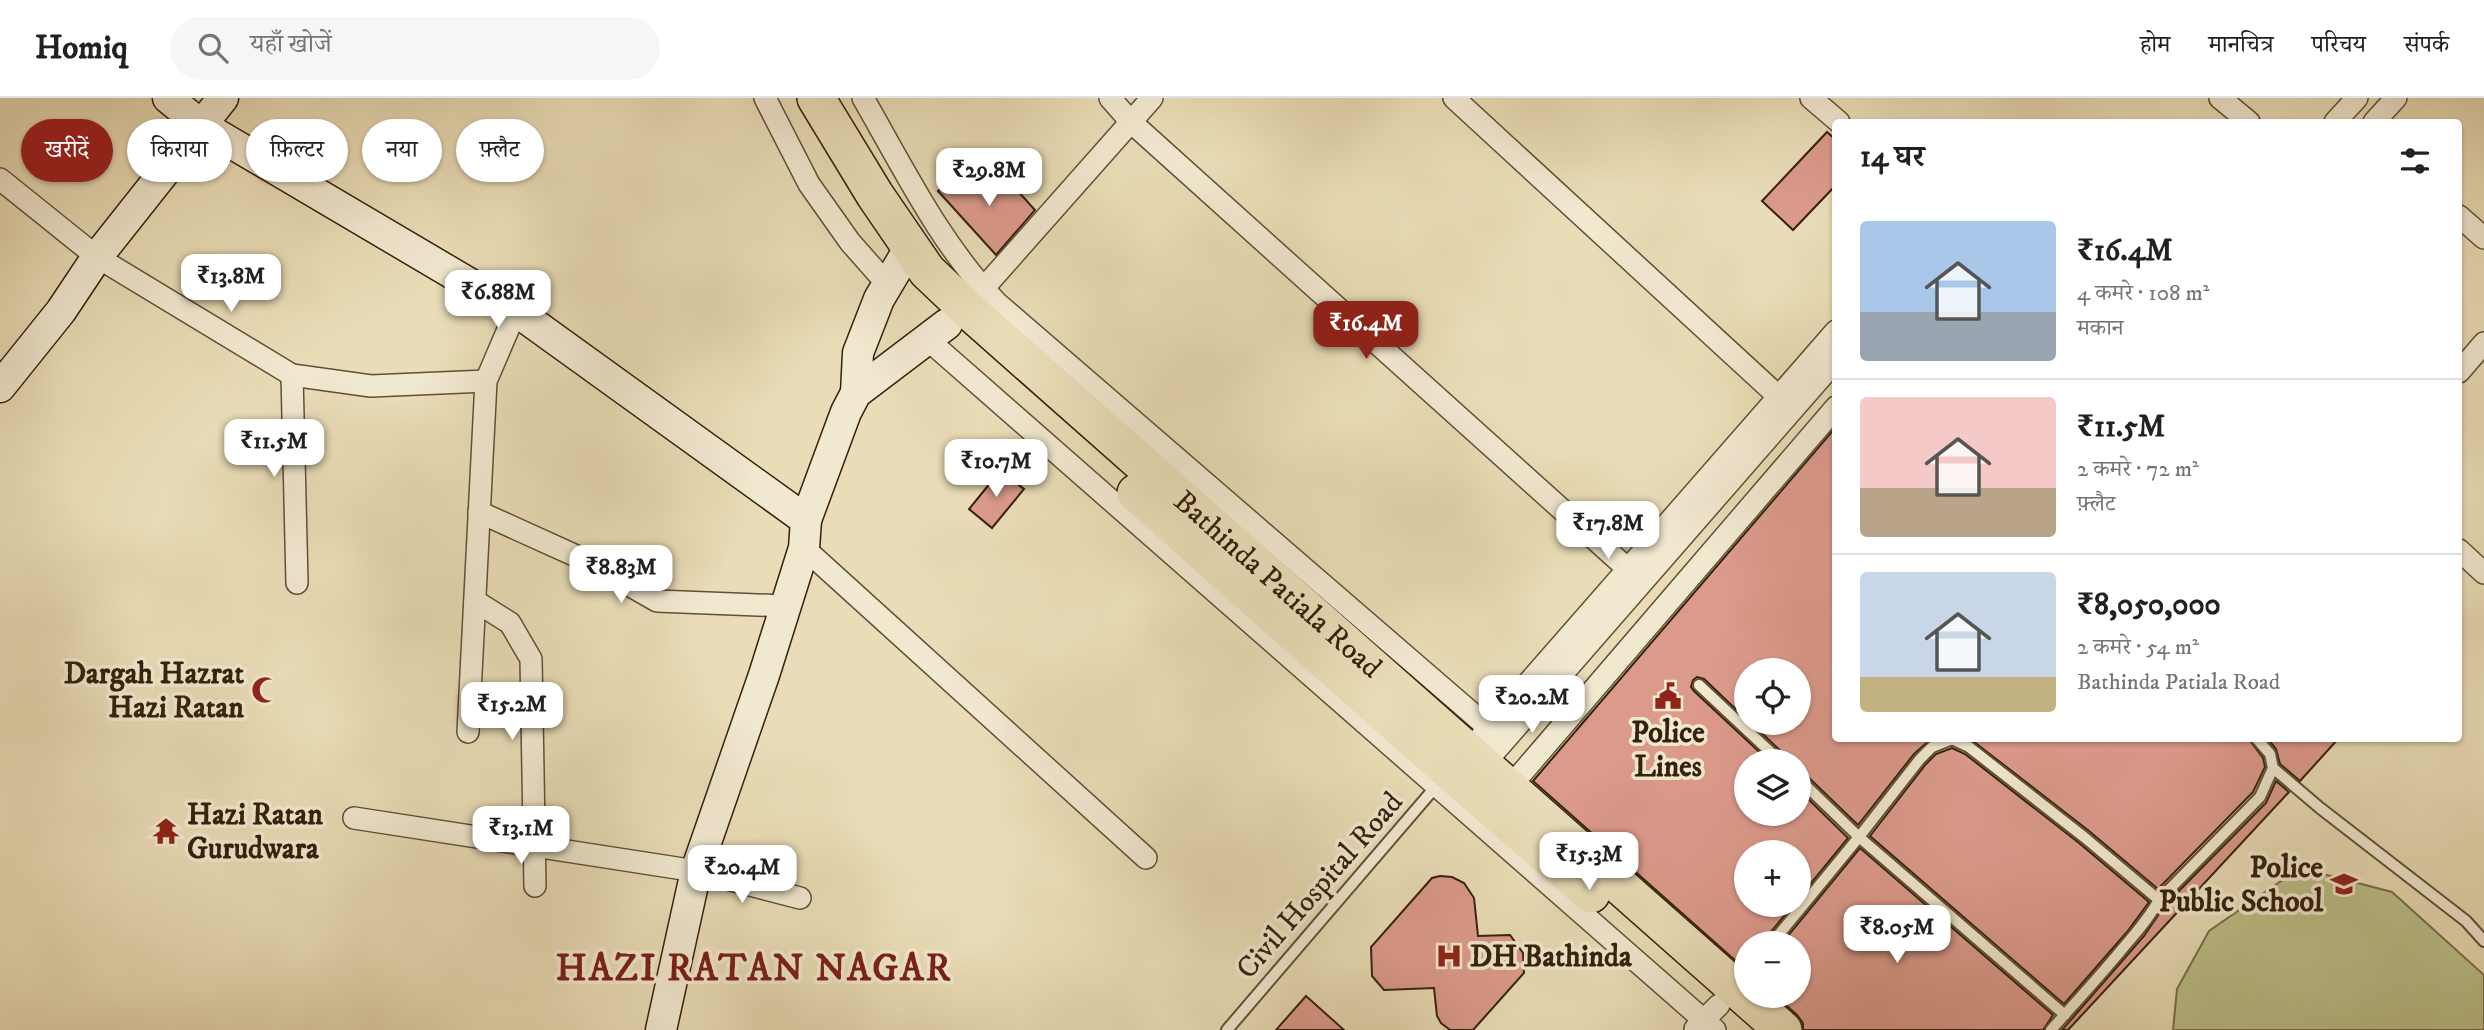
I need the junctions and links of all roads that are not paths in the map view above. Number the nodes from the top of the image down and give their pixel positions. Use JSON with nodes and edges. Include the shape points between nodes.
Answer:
{"nodes":[{"id":1,"x":168,"y":98,"type":"edge"},
{"id":2,"x":223,"y":98,"type":"edge"},
{"id":3,"x":765,"y":98,"type":"edge"},
{"id":4,"x":797,"y":98,"type":"edge"},
{"id":5,"x":816,"y":98,"type":"edge"},
{"id":6,"x":863,"y":98,"type":"edge"},
{"id":7,"x":1110,"y":98,"type":"edge"},
{"id":8,"x":1152,"y":98,"type":"edge"},
{"id":9,"x":1454,"y":98,"type":"edge"},
{"id":10,"x":1811,"y":98,"type":"edge"},
{"id":11,"x":2220,"y":98,"type":"edge"},
{"id":12,"x":2357,"y":98,"type":"edge"},
{"id":13,"x":2396,"y":98,"type":"edge"},
{"id":14,"x":194,"y":119,"type":"edge"},
{"id":15,"x":206,"y":119,"type":"edge"},
{"id":16,"x":1836,"y":119,"type":"edge"},
{"id":17,"x":2245,"y":119,"type":"edge"},
{"id":18,"x":2343,"y":119,"type":"edge"},
{"id":19,"x":2377,"y":119,"type":"edge"},
{"id":20,"x":1131,"y":122,"type":"junction"},
{"id":21,"x":232,"y":143,"type":"edge"},
{"id":22,"x":0,"y":179,"type":"edge"},
{"id":23,"x":156,"y":182,"type":"edge"},
{"id":24,"x":2462,"y":219,"type":"edge"},
{"id":25,"x":2484,"y":238,"type":"edge"},
{"id":26,"x":97,"y":257,"type":"junction"},
{"id":27,"x":898,"y":266,"type":"junction"},
{"id":28,"x":516,"y":311,"type":"junction"},
{"id":29,"x":956,"y":315,"type":"junction"},
{"id":30,"x":1832,"y":336,"type":"edge"},
{"id":31,"x":2484,"y":343,"type":"edge"},
{"id":32,"x":1832,"y":365,"type":"edge"},
{"id":33,"x":2462,"y":369,"type":"edge"},
{"id":34,"x":292,"y":374,"type":"junction"},
{"id":35,"x":486,"y":381,"type":"junction"},
{"id":36,"x":1,"y":384,"type":"edge"},
{"id":37,"x":856,"y":393,"type":"junction"},
{"id":38,"x":1779,"y":397,"type":"junction"},
{"id":39,"x":1832,"y":411,"type":"edge"},
{"id":40,"x":479,"y":512,"type":"junction"},
{"id":41,"x":805,"y":534,"type":"junction"},
{"id":42,"x":2462,"y":553,"type":"edge"},
{"id":43,"x":1629,"y":570,"type":"junction"},
{"id":44,"x":2484,"y":573,"type":"edge"},
{"id":45,"x":297,"y":583,"type":"dead end"},
{"id":46,"x":475,"y":601,"type":"junction"},
{"id":47,"x":786,"y":606,"type":"junction"},
{"id":48,"x":1699,"y":685,"type":"dead end"},
{"id":49,"x":468,"y":732,"type":"dead end"},
{"id":50,"x":1944,"y":742,"type":"edge"},
{"id":51,"x":1958,"y":742,"type":"edge"},
{"id":52,"x":2260,"y":742,"type":"edge"},
{"id":53,"x":1767,"y":749,"type":"edge"},
{"id":54,"x":1484,"y":761,"type":"junction"},
{"id":55,"x":2273,"y":768,"type":"junction"},
{"id":56,"x":1811,"y":790,"type":"edge"},
{"id":57,"x":354,"y":818,"type":"dead end"},
{"id":58,"x":1859,"y":836,"type":"junction"},
{"id":59,"x":535,"y":847,"type":"junction"},
{"id":60,"x":1146,"y":858,"type":"dead end"},
{"id":61,"x":696,"y":871,"type":"junction"},
{"id":62,"x":535,"y":886,"type":"dead end"},
{"id":63,"x":800,"y":898,"type":"dead end"},
{"id":64,"x":2159,"y":900,"type":"junction"},
{"id":65,"x":1782,"y":931,"type":"edge"},
{"id":66,"x":2484,"y":941,"type":"edge"},
{"id":67,"x":1718,"y":1009,"type":"edge"},
{"id":68,"x":2065,"y":1015,"type":"junction"},
{"id":69,"x":661,"y":1030,"type":"edge"},
{"id":70,"x":1227,"y":1030,"type":"edge"},
{"id":71,"x":1748,"y":1030,"type":"edge"},
{"id":72,"x":1783,"y":1030,"type":"edge"},
{"id":73,"x":2051,"y":1030,"type":"edge"}],
"edges":[{"from":1,"to":14,"type":"street"},
{"from":2,"to":15,"type":"street"},
{"from":3,"to":27,"type":"street","via":[[809,184],[850,242]]},
{"from":4,"to":27,"type":"highway"},
{"from":5,"to":27,"type":"highway","via":[[875,195]]},
{"from":6,"to":29,"type":"street","via":[[962,265]]},
{"from":7,"to":20,"type":"street"},
{"from":8,"to":20,"type":"street"},
{"from":9,"to":38,"type":"street"},
{"from":10,"to":16,"type":"street"},
{"from":11,"to":17,"type":"street"},
{"from":12,"to":18,"type":"street"},
{"from":13,"to":19,"type":"street"},
{"from":20,"to":29,"type":"street"},
{"from":20,"to":43,"type":"street"},
{"from":21,"to":28,"type":"street"},
{"from":22,"to":26,"type":"street"},
{"from":23,"to":26,"type":"street"},
{"from":24,"to":25,"type":"street"},
{"from":26,"to":34,"type":"street"},
{"from":26,"to":36,"type":"street","via":[[61,311]]},
{"from":27,"to":29,"type":"highway"},
{"from":27,"to":37,"type":"street","via":[[858,353]]},
{"from":28,"to":35,"type":"street"},
{"from":28,"to":41,"type":"street"},
{"from":29,"to":37,"type":"street"},
{"from":29,"to":54,"type":"highway"},
{"from":29,"to":54,"type":"street","via":[[997,303]]},
{"from":30,"to":38,"type":"street"},
{"from":31,"to":33,"type":"street"},
{"from":32,"to":54,"type":"street"},
{"from":34,"to":35,"type":"street","via":[[371,386]]},
{"from":34,"to":45,"type":"street"},
{"from":35,"to":40,"type":"street"},
{"from":37,"to":41,"type":"street"},
{"from":38,"to":43,"type":"street"},
{"from":39,"to":54,"type":"street"},
{"from":40,"to":46,"type":"street"},
{"from":40,"to":47,"type":"street","via":[[585,560],[657,601]]},
{"from":41,"to":47,"type":"street"},
{"from":41,"to":60,"type":"street"},
{"from":42,"to":44,"type":"street"},
{"from":43,"to":54,"type":"street"},
{"from":46,"to":49,"type":"street"},
{"from":46,"to":59,"type":"street","via":[[510,624],[531,659]]},
{"from":47,"to":61,"type":"street"},
{"from":48,"to":53,"type":"lane"},
{"from":50,"to":58,"type":"lane","via":[[1920,759]]},
{"from":51,"to":64,"type":"lane","via":[[2084,836]]},
{"from":52,"to":55,"type":"lane","via":[[2270,754]]},
{"from":54,"to":67,"type":"highway"},
{"from":54,"to":67,"type":"highway"},
{"from":54,"to":70,"type":"lane","name":"Civil Hospital Road"},
{"from":55,"to":64,"type":"lane","via":[[2260,797]]},
{"from":55,"to":66,"type":"lane","via":[[2466,921]]},
{"from":56,"to":58,"type":"lane"},
{"from":57,"to":59,"type":"street"},
{"from":58,"to":65,"type":"lane"},
{"from":58,"to":68,"type":"lane"},
{"from":59,"to":61,"type":"street"},
{"from":59,"to":62,"type":"street"},
{"from":61,"to":63,"type":"street"},
{"from":61,"to":69,"type":"street"},
{"from":64,"to":68,"type":"lane"},
{"from":67,"to":71,"type":"highway"},
{"from":67,"to":72,"type":"highway"},
{"from":68,"to":73,"type":"lane"}]}
